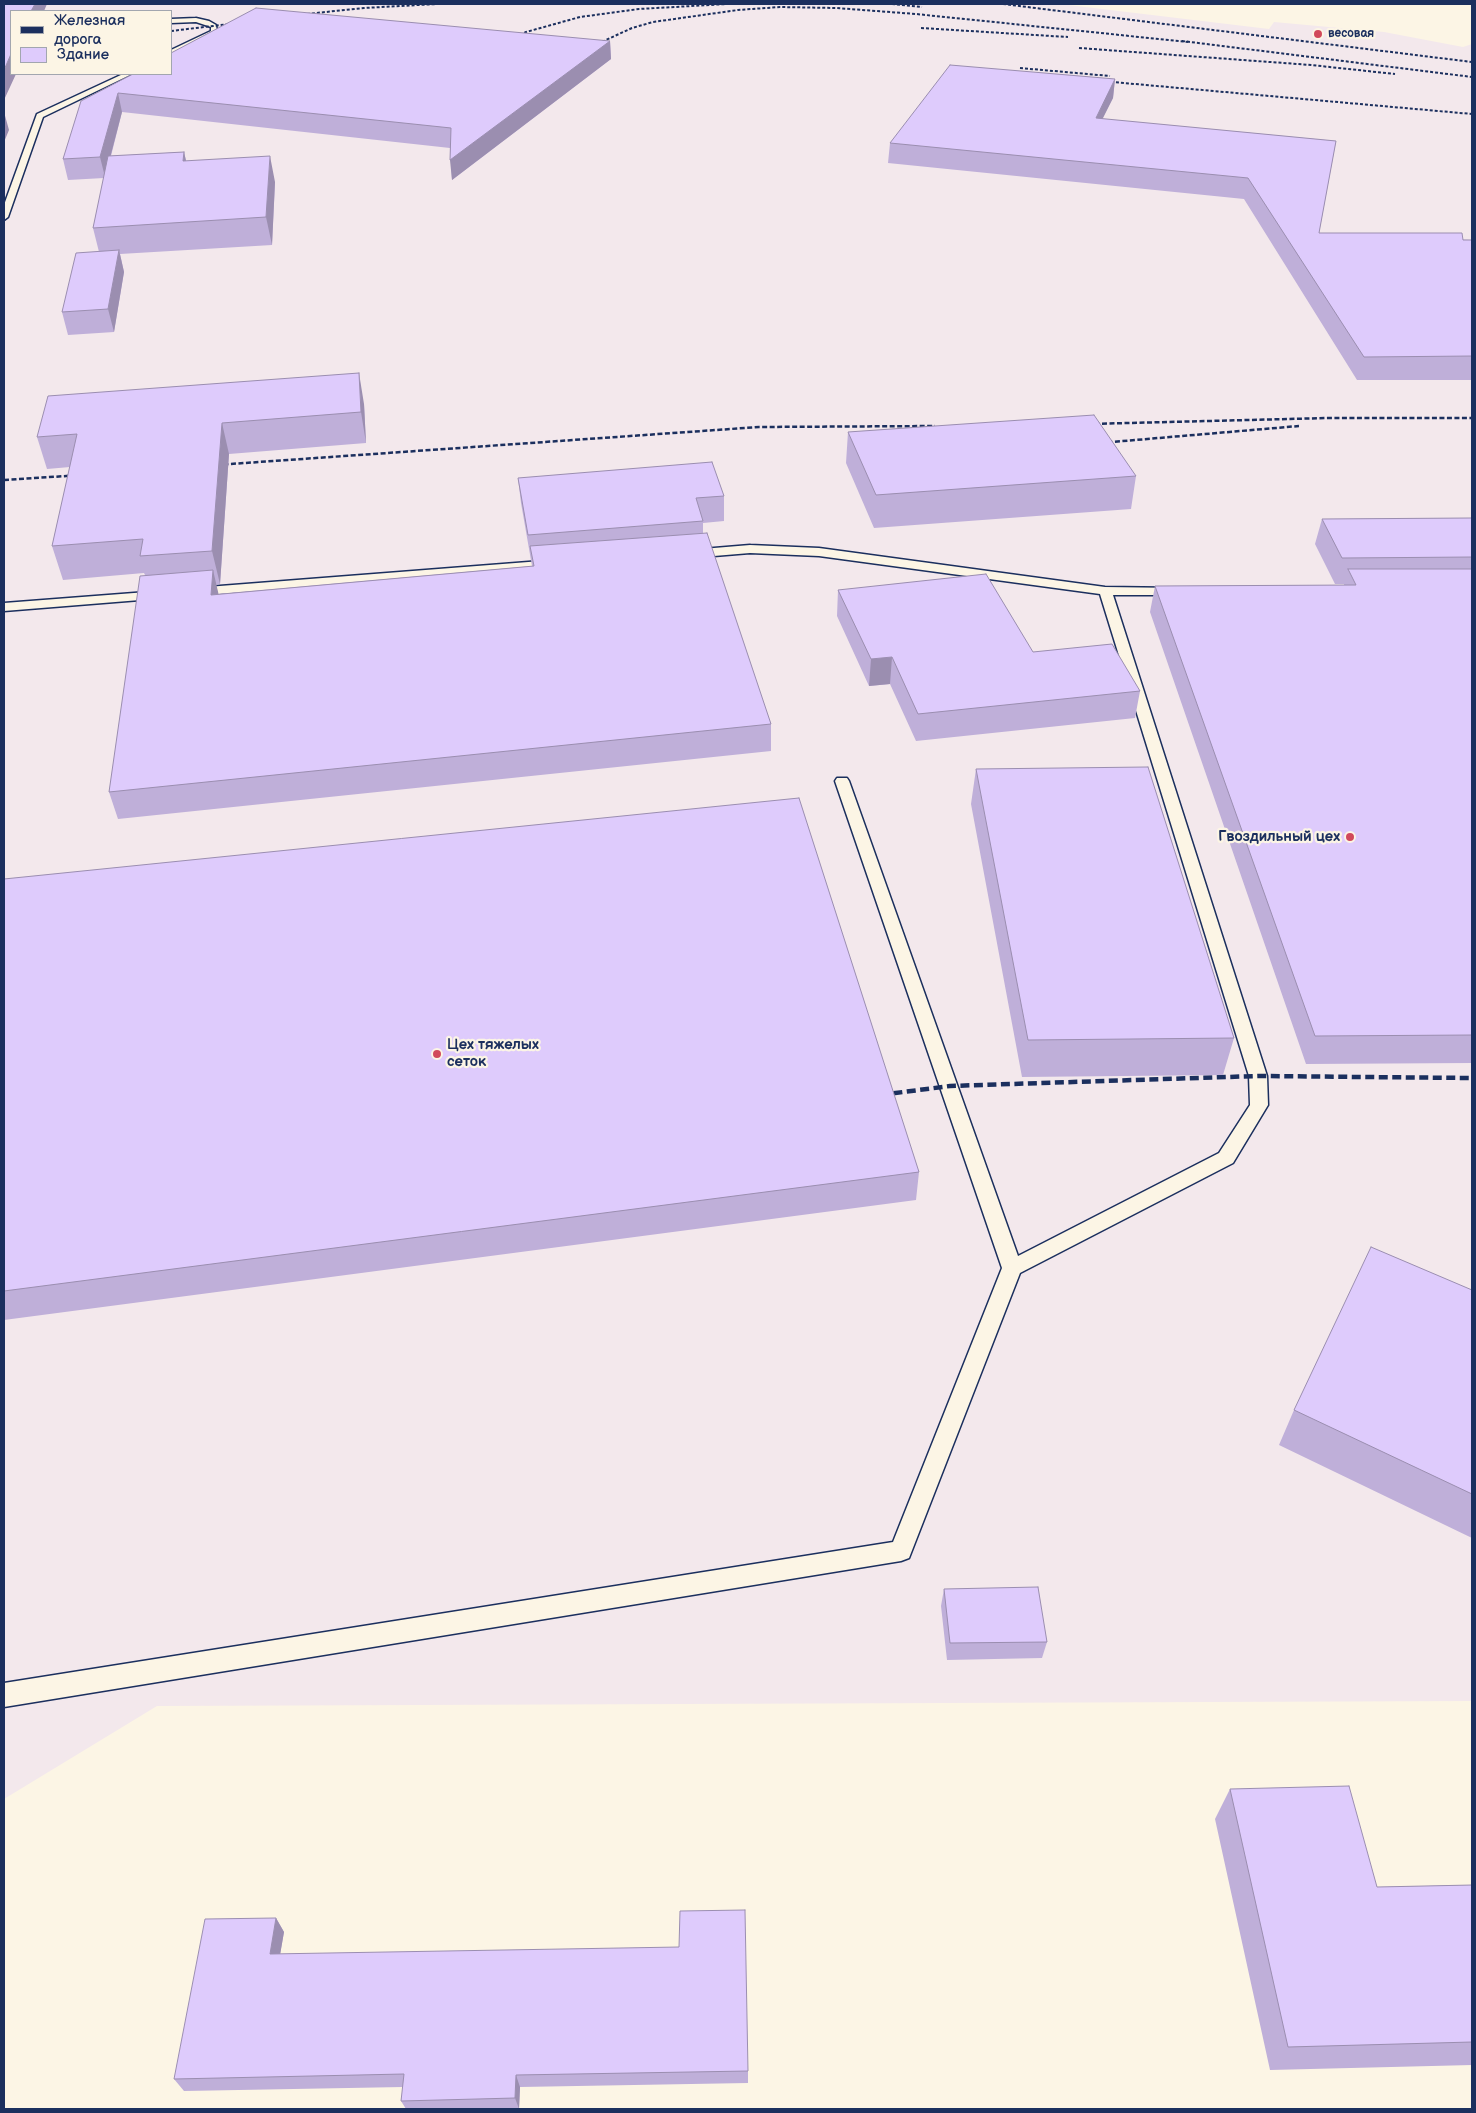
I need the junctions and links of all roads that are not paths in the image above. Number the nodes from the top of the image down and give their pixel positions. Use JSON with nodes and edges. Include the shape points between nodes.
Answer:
{"nodes":[{"id":1,"x":172,"y":21,"type":"edge"},
{"id":2,"x":172,"y":52,"type":"edge"},
{"id":3,"x":126,"y":75,"type":"edge"},
{"id":4,"x":4,"y":217,"type":"edge"},
{"id":5,"x":680,"y":554,"type":"edge"},
{"id":6,"x":571,"y":563,"type":"edge"},
{"id":7,"x":1184,"y":590,"type":"edge"},
{"id":8,"x":1105,"y":591,"type":"junction"},
{"id":9,"x":4,"y":607,"type":"edge"},
{"id":10,"x":842,"y":781,"type":"dead end"},
{"id":11,"x":1012,"y":1268,"type":"junction"},
{"id":12,"x":4,"y":1695,"type":"edge"}],
"edges":[{"from":1,"to":2,"type":"lane","via":[[208,22],[214,26],[214,32]]},
{"from":3,"to":4,"type":"lane","via":[[40,116]]},
{"from":5,"to":8,"type":"lane","via":[[750,549],[819,552]]},
{"from":6,"to":9,"type":"lane"},
{"from":7,"to":8,"type":"lane"},
{"from":8,"to":11,"type":"lane","via":[[1258,1076],[1259,1105],[1226,1158]]},
{"from":10,"to":11,"type":"lane"},
{"from":11,"to":12,"type":"lane","via":[[901,1551]]}]}
